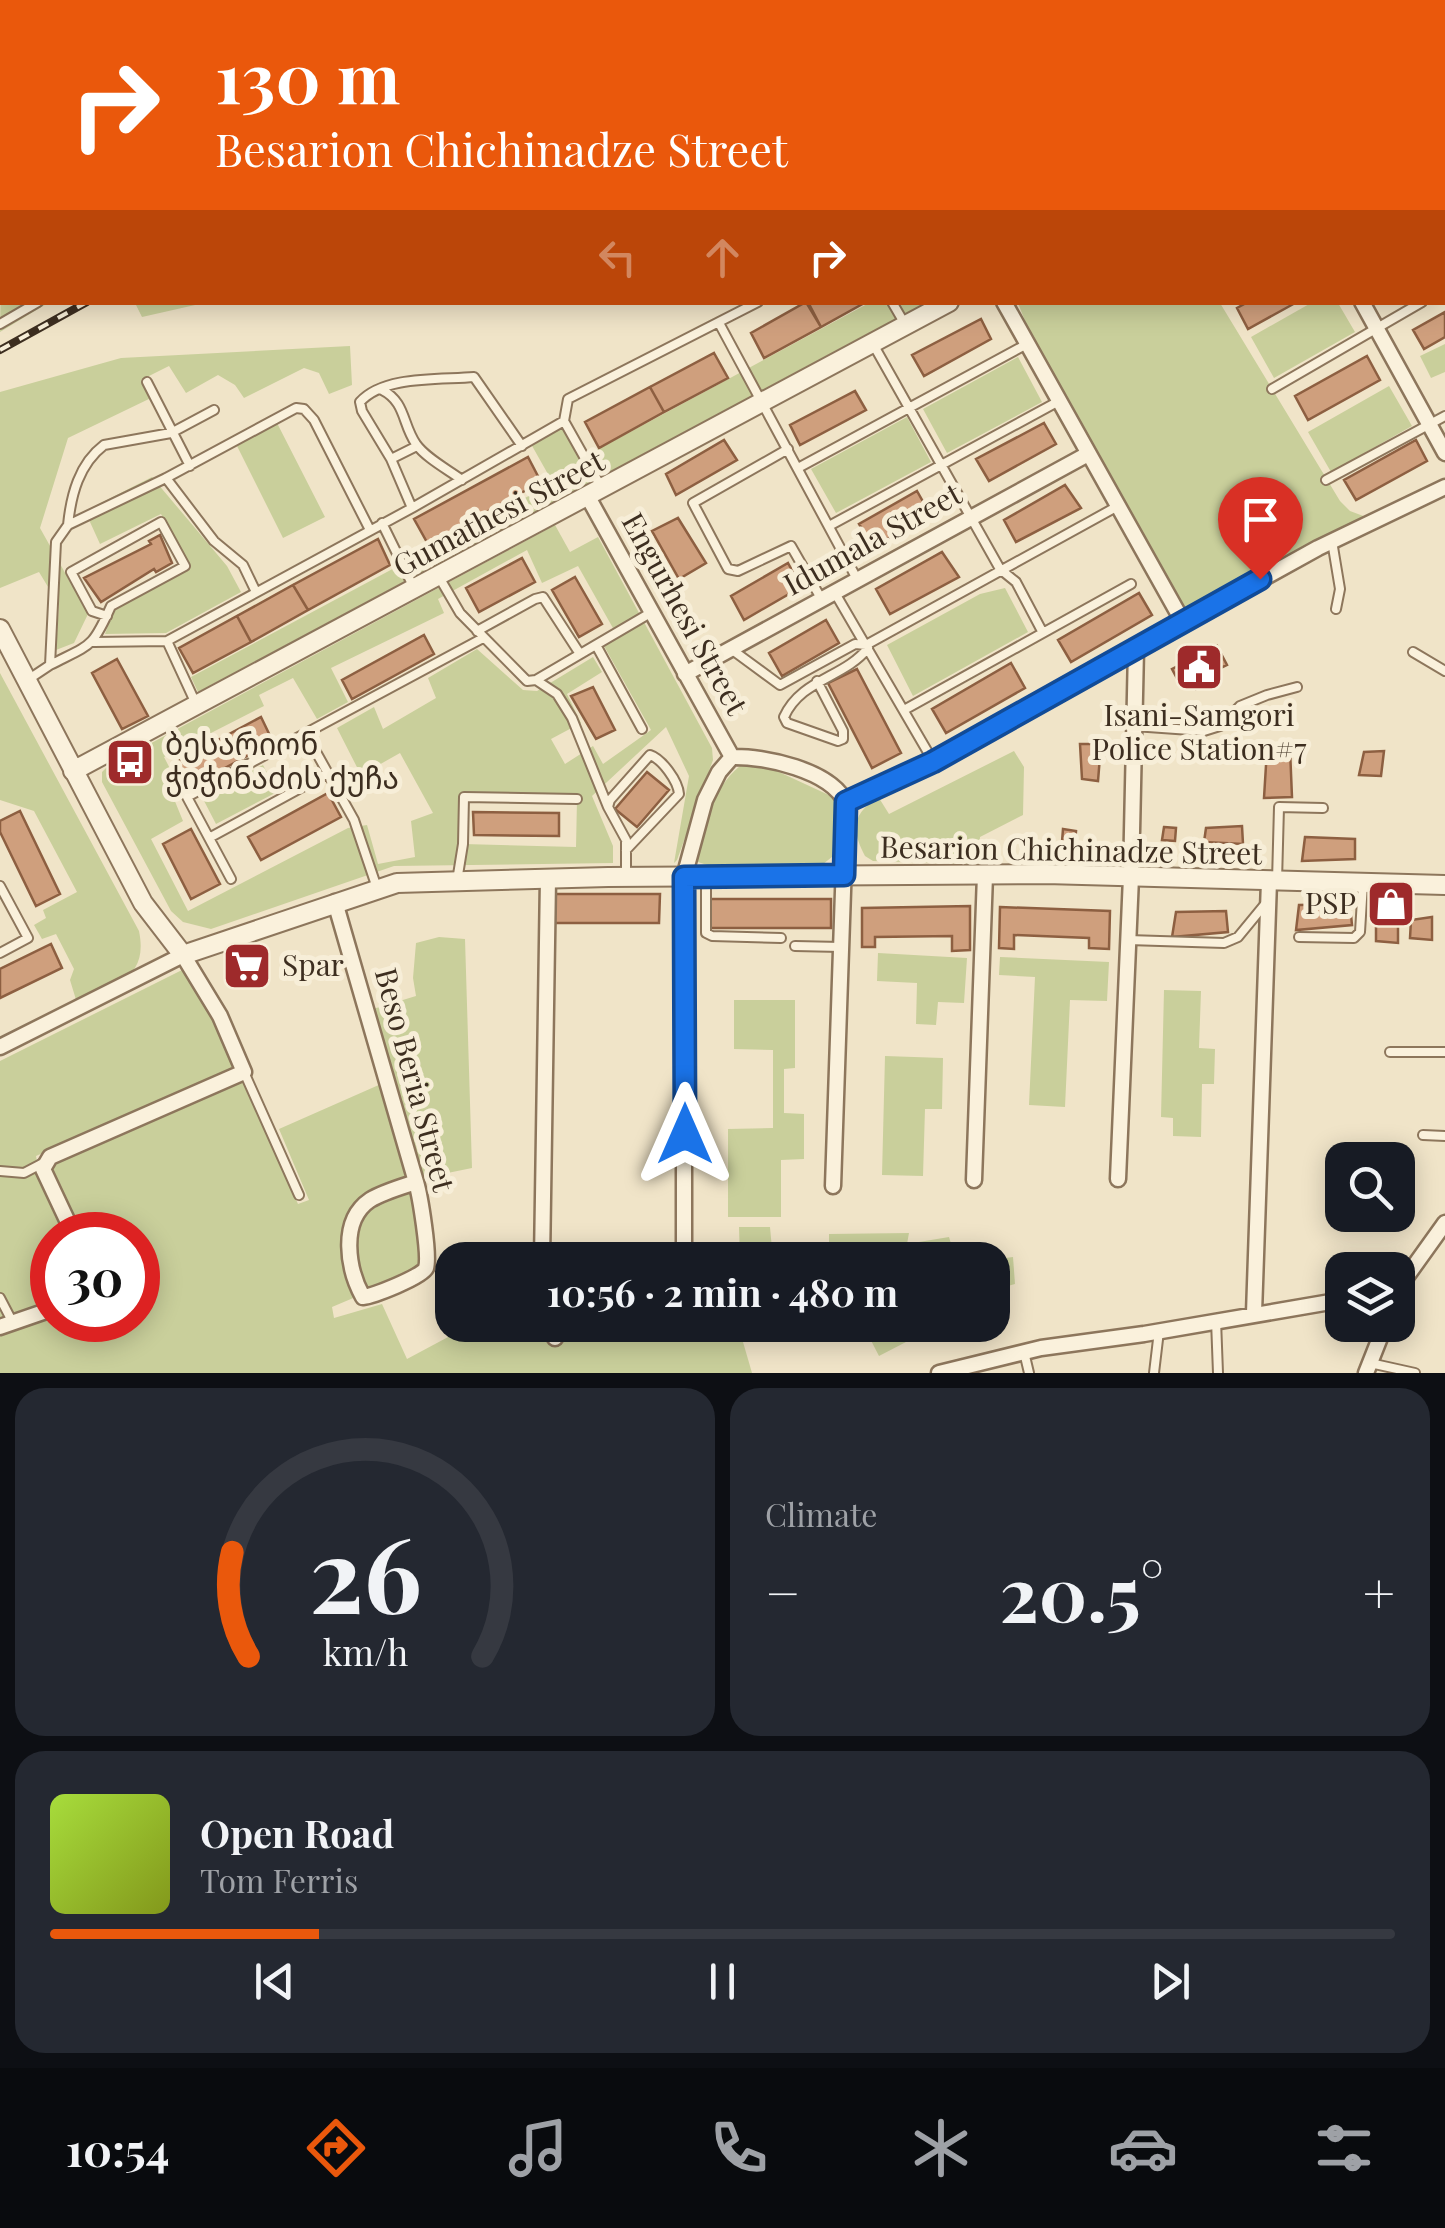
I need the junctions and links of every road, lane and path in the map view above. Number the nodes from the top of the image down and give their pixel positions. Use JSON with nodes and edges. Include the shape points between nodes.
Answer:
{"nodes":[{"id":1,"x":33,"y":305,"type":"edge"},
{"id":2,"x":753,"y":305,"type":"edge"},
{"id":3,"x":894,"y":305,"type":"edge"},
{"id":4,"x":944,"y":305,"type":"edge"},
{"id":5,"x":1006,"y":305,"type":"edge"},
{"id":6,"x":1364,"y":305,"type":"edge"},
{"id":7,"x":1417,"y":305,"type":"edge"},
{"id":8,"x":0,"y":324,"type":"edge"},
{"id":9,"x":719,"y":324,"type":"junction"},
{"id":10,"x":906,"y":326,"type":"junction"},
{"id":11,"x":1376,"y":329,"type":"junction"},
{"id":12,"x":873,"y":344,"type":"junction"},
{"id":13,"x":1027,"y":344,"type":"junction"},
{"id":14,"x":147,"y":382,"type":"dead end"},
{"id":15,"x":1272,"y":389,"type":"dead end"},
{"id":16,"x":381,"y":390,"type":"junction"},
{"id":17,"x":1058,"y":401,"type":"junction"},
{"id":18,"x":763,"y":403,"type":"junction"},
{"id":19,"x":910,"y":408,"type":"junction"},
{"id":20,"x":214,"y":410,"type":"dead end"},
{"id":21,"x":1445,"y":416,"type":"edge"},
{"id":22,"x":564,"y":421,"type":"junction"},
{"id":23,"x":1428,"y":425,"type":"junction"},
{"id":24,"x":173,"y":432,"type":"junction"},
{"id":25,"x":417,"y":446,"type":"junction"},
{"id":26,"x":522,"y":446,"type":"junction"},
{"id":27,"x":788,"y":449,"type":"junction"},
{"id":28,"x":1445,"y":453,"type":"edge"},
{"id":29,"x":1088,"y":454,"type":"junction"},
{"id":30,"x":391,"y":459,"type":"junction"},
{"id":31,"x":942,"y":465,"type":"junction"},
{"id":32,"x":190,"y":466,"type":"junction"},
{"id":33,"x":798,"y":468,"type":"junction"},
{"id":34,"x":166,"y":478,"type":"junction"},
{"id":35,"x":462,"y":480,"type":"junction"},
{"id":36,"x":1326,"y":480,"type":"dead end"},
{"id":37,"x":1445,"y":487,"type":"edge"},
{"id":38,"x":595,"y":493,"type":"junction"},
{"id":39,"x":1118,"y":506,"type":"junction"},
{"id":40,"x":412,"y":508,"type":"junction"},
{"id":41,"x":972,"y":517,"type":"junction"},
{"id":42,"x":382,"y":524,"type":"junction"},
{"id":43,"x":68,"y":525,"type":"junction"},
{"id":44,"x":829,"y":526,"type":"junction"},
{"id":45,"x":370,"y":530,"type":"junction"},
{"id":46,"x":1332,"y":541,"type":"junction"},
{"id":47,"x":1001,"y":570,"type":"junction"},
{"id":48,"x":439,"y":577,"type":"junction"},
{"id":49,"x":858,"y":580,"type":"junction"},
{"id":50,"x":1132,"y":584,"type":"dead end"},
{"id":51,"x":415,"y":590,"type":"junction"},
{"id":52,"x":256,"y":592,"type":"junction"},
{"id":53,"x":828,"y":596,"type":"junction"},
{"id":54,"x":1336,"y":608,"type":"dead end"},
{"id":55,"x":652,"y":612,"type":"junction"},
{"id":56,"x":106,"y":616,"type":"junction"},
{"id":57,"x":1183,"y":622,"type":"junction"},
{"id":58,"x":0,"y":628,"type":"edge"},
{"id":59,"x":1043,"y":632,"type":"junction"},
{"id":60,"x":480,"y":634,"type":"junction"},
{"id":61,"x":167,"y":641,"type":"junction"},
{"id":62,"x":94,"y":642,"type":"junction"},
{"id":63,"x":596,"y":645,"type":"junction"},
{"id":64,"x":867,"y":646,"type":"junction"},
{"id":65,"x":732,"y":649,"type":"junction"},
{"id":66,"x":1136,"y":649,"type":"junction"},
{"id":67,"x":1414,"y":652,"type":"dead end"},
{"id":68,"x":580,"y":654,"type":"junction"},
{"id":69,"x":50,"y":664,"type":"junction"},
{"id":70,"x":1445,"y":672,"type":"edge"},
{"id":71,"x":685,"y":674,"type":"junction"},
{"id":72,"x":536,"y":680,"type":"junction"},
{"id":73,"x":26,"y":681,"type":"junction"},
{"id":74,"x":817,"y":682,"type":"junction"},
{"id":75,"x":1297,"y":687,"type":"dead end"},
{"id":76,"x":198,"y":706,"type":"junction"},
{"id":77,"x":904,"y":710,"type":"junction"},
{"id":78,"x":1134,"y":726,"type":"junction"},
{"id":79,"x":642,"y":729,"type":"dead end"},
{"id":80,"x":306,"y":734,"type":"junction"},
{"id":81,"x":732,"y":757,"type":"junction"},
{"id":82,"x":933,"y":762,"type":"junction"},
{"id":83,"x":74,"y":771,"type":"junction"},
{"id":84,"x":328,"y":773,"type":"junction"},
{"id":85,"x":577,"y":799,"type":"dead end"},
{"id":86,"x":846,"y":802,"type":"junction"},
{"id":87,"x":608,"y":807,"type":"junction"},
{"id":88,"x":1323,"y":808,"type":"dead end"},
{"id":89,"x":209,"y":838,"type":"junction"},
{"id":90,"x":626,"y":850,"type":"junction"},
{"id":91,"x":844,"y":875,"type":"junction"},
{"id":92,"x":985,"y":875,"type":"junction"},
{"id":93,"x":684,"y":877,"type":"junction"},
{"id":94,"x":706,"y":877,"type":"junction"},
{"id":95,"x":1131,"y":877,"type":"junction"},
{"id":96,"x":626,"y":878,"type":"junction"},
{"id":97,"x":231,"y":879,"type":"dead end"},
{"id":98,"x":548,"y":879,"type":"junction"},
{"id":99,"x":457,"y":881,"type":"junction"},
{"id":100,"x":1363,"y":883,"type":"junction"},
{"id":101,"x":0,"y":886,"type":"edge"},
{"id":102,"x":1445,"y":886,"type":"edge"},
{"id":103,"x":1272,"y":887,"type":"junction"},
{"id":104,"x":378,"y":888,"type":"junction"},
{"id":105,"x":335,"y":902,"type":"junction"},
{"id":106,"x":1299,"y":937,"type":"dead end"},
{"id":107,"x":781,"y":938,"type":"dead end"},
{"id":108,"x":1128,"y":940,"type":"junction"},
{"id":109,"x":795,"y":946,"type":"dead end"},
{"id":110,"x":841,"y":947,"type":"junction"},
{"id":111,"x":0,"y":953,"type":"edge"},
{"id":112,"x":183,"y":955,"type":"junction"},
{"id":113,"x":0,"y":1046,"type":"edge"},
{"id":114,"x":1390,"y":1052,"type":"dead end"},
{"id":115,"x":1445,"y":1052,"type":"edge"},
{"id":116,"x":244,"y":1072,"type":"junction"},
{"id":117,"x":1423,"y":1135,"type":"dead end"},
{"id":118,"x":1445,"y":1136,"type":"edge"},
{"id":119,"x":45,"y":1162,"type":"junction"},
{"id":120,"x":0,"y":1171,"type":"edge"},
{"id":121,"x":1118,"y":1179,"type":"dead end"},
{"id":122,"x":974,"y":1180,"type":"dead end"},
{"id":123,"x":416,"y":1182,"type":"junction"},
{"id":124,"x":833,"y":1186,"type":"dead end"},
{"id":125,"x":300,"y":1195,"type":"dead end"},
{"id":126,"x":63,"y":1212,"type":"edge"},
{"id":127,"x":1445,"y":1223,"type":"edge"},
{"id":128,"x":542,"y":1242,"type":"edge"},
{"id":129,"x":684,"y":1242,"type":"dead end"},
{"id":130,"x":1415,"y":1261,"type":"edge"},
{"id":131,"x":0,"y":1298,"type":"edge"},
{"id":132,"x":1325,"y":1303,"type":"edge"},
{"id":133,"x":1254,"y":1313,"type":"junction"},
{"id":134,"x":30,"y":1316,"type":"edge"},
{"id":135,"x":1216,"y":1320,"type":"junction"},
{"id":136,"x":6,"y":1325,"type":"edge"},
{"id":137,"x":1159,"y":1331,"type":"junction"},
{"id":138,"x":1378,"y":1342,"type":"edge"},
{"id":139,"x":1024,"y":1352,"type":"junction"},
{"id":140,"x":1368,"y":1368,"type":"edge"},
{"id":141,"x":939,"y":1373,"type":"edge"},
{"id":142,"x":1029,"y":1373,"type":"edge"},
{"id":143,"x":1154,"y":1373,"type":"edge"},
{"id":144,"x":1218,"y":1373,"type":"edge"},
{"id":145,"x":1415,"y":1373,"type":"edge"}],
"edges":[{"from":1,"to":8,"type":"lane"},
{"from":2,"to":9,"type":"lane"},
{"from":3,"to":10,"type":"lane"},
{"from":4,"to":10,"type":"street","name":"Gumathesi Street"},
{"from":5,"to":13,"type":"street"},
{"from":6,"to":11,"type":"street"},
{"from":7,"to":11,"type":"lane"},
{"from":9,"to":18,"type":"lane"},
{"from":9,"to":22,"type":"lane","via":[[568,399]]},
{"from":10,"to":12,"type":"street","name":"Gumathesi Street"},
{"from":11,"to":15,"type":"lane"},
{"from":11,"to":23,"type":"street"},
{"from":12,"to":18,"type":"street","name":"Gumathesi Street"},
{"from":12,"to":19,"type":"lane"},
{"from":13,"to":17,"type":"street"},
{"from":13,"to":19,"type":"lane"},
{"from":14,"to":24,"type":"lane"},
{"from":16,"to":25,"type":"lane","via":[[401,406]]},
{"from":16,"to":26,"type":"lane","via":[[474,376]]},
{"from":16,"to":30,"type":"lane","via":[[360,402]]},
{"from":17,"to":29,"type":"street"},
{"from":17,"to":31,"type":"lane"},
{"from":18,"to":27,"type":"lane"},
{"from":18,"to":38,"type":"street","name":"Gumathesi Street"},
{"from":19,"to":31,"type":"lane"},
{"from":19,"to":33,"type":"lane"},
{"from":20,"to":24,"type":"lane"},
{"from":21,"to":23,"type":"lane"},
{"from":22,"to":26,"type":"lane"},
{"from":22,"to":38,"type":"lane"},
{"from":23,"to":28,"type":"street"},
{"from":23,"to":36,"type":"lane"},
{"from":24,"to":32,"type":"lane"},
{"from":24,"to":43,"type":"lane","via":[[98,450],[76,482]]},
{"from":25,"to":30,"type":"lane"},
{"from":25,"to":35,"type":"lane"},
{"from":26,"to":35,"type":"lane"},
{"from":27,"to":33,"type":"lane"},
{"from":27,"to":53,"type":"lane","via":[[693,503],[728,569],[738,571],[791,546]]},
{"from":29,"to":39,"type":"street"},
{"from":29,"to":41,"type":"street","name":"Idumala Street"},
{"from":30,"to":40,"type":"lane"},
{"from":31,"to":41,"type":"lane"},
{"from":31,"to":44,"type":"lane"},
{"from":32,"to":34,"type":"lane"},
{"from":32,"to":45,"type":"lane","via":[[304,409]]},
{"from":33,"to":44,"type":"lane"},
{"from":34,"to":43,"type":"lane"},
{"from":34,"to":52,"type":"lane","via":[[214,541],[244,565]]},
{"from":35,"to":40,"type":"lane"},
{"from":37,"to":46,"type":"street"},
{"from":38,"to":48,"type":"street","name":"Gumathesi Street"},
{"from":38,"to":55,"type":"street","name":"Engurhesi Street"},
{"from":39,"to":47,"type":"lane"},
{"from":39,"to":57,"type":"street"},
{"from":40,"to":42,"type":"lane"},
{"from":41,"to":47,"type":"lane"},
{"from":41,"to":49,"type":"street","name":"Idumala Street"},
{"from":42,"to":45,"type":"lane"},
{"from":42,"to":51,"type":"lane"},
{"from":43,"to":69,"type":"lane","via":[[56,542]]},
{"from":44,"to":49,"type":"lane"},
{"from":45,"to":52,"type":"lane"},
{"from":46,"to":54,"type":"lane","via":[[1340,589]]},
{"from":46,"to":57,"type":"street"},
{"from":47,"to":59,"type":"lane","via":[[1016,582]]},
{"from":47,"to":64,"type":"lane"},
{"from":48,"to":51,"type":"street","name":"Gumathesi Street"},
{"from":48,"to":60,"type":"lane"},
{"from":49,"to":53,"type":"street","name":"Idumala Street"},
{"from":50,"to":59,"type":"lane"},
{"from":51,"to":76,"type":"street","name":"Gumathesi Street"},
{"from":52,"to":61,"type":"lane"},
{"from":53,"to":64,"type":"lane"},
{"from":53,"to":65,"type":"street","name":"Idumala Street"},
{"from":55,"to":63,"type":"lane"},
{"from":55,"to":71,"type":"street","name":"Engurhesi Street"},
{"from":56,"to":56,"type":"lane","via":[[111,606],[185,566],[161,522],[71,572],[92,611]]},
{"from":56,"to":62,"type":"lane"},
{"from":57,"to":66,"type":"street"},
{"from":58,"to":73,"type":"street"},
{"from":59,"to":77,"type":"lane"},
{"from":60,"to":68,"type":"lane","via":[[543,597]]},
{"from":60,"to":72,"type":"lane","via":[[520,677]]},
{"from":60,"to":80,"type":"lane"},
{"from":61,"to":62,"type":"lane"},
{"from":61,"to":76,"type":"lane"},
{"from":62,"to":69,"type":"lane"},
{"from":63,"to":68,"type":"lane"},
{"from":63,"to":79,"type":"lane"},
{"from":64,"to":65,"type":"lane","via":[[855,644],[780,685]]},
{"from":64,"to":74,"type":"lane","via":[[861,657]]},
{"from":64,"to":77,"type":"lane"},
{"from":65,"to":71,"type":"street","name":"Idumala Street"},
{"from":66,"to":78,"type":"street"},
{"from":66,"to":82,"type":"street"},
{"from":67,"to":70,"type":"lane"},
{"from":68,"to":72,"type":"lane"},
{"from":69,"to":73,"type":"lane"},
{"from":71,"to":81,"type":"street","name":"Engurhesi Street"},
{"from":72,"to":87,"type":"lane","via":[[557,694],[572,718]]},
{"from":73,"to":83,"type":"street"},
{"from":74,"to":74,"type":"lane","via":[[790,704],[784,718],[843,739]]},
{"from":75,"to":78,"type":"lane","via":[[1240,706],[1220,726],[1204,730]]},
{"from":76,"to":83,"type":"street","name":"Gumathesi Street"},
{"from":77,"to":82,"type":"lane"},
{"from":78,"to":95,"type":"street"},
{"from":80,"to":84,"type":"lane"},
{"from":80,"to":89,"type":"lane","via":[[187,798]]},
{"from":81,"to":86,"type":"street","name":"Engurhesi Street","via":[[794,767],[842,793]]},
{"from":81,"to":93,"type":"street","name":"Engurhesi Street","via":[[705,800]]},
{"from":82,"to":86,"type":"street"},
{"from":83,"to":112,"type":"street","via":[[143,903]]},
{"from":84,"to":89,"type":"lane"},
{"from":84,"to":104,"type":"lane","via":[[354,820]]},
{"from":85,"to":99,"type":"lane","via":[[464,797]]},
{"from":86,"to":91,"type":"street"},
{"from":87,"to":90,"type":"lane"},
{"from":87,"to":90,"type":"lane","via":[[650,755],[679,787],[674,801]]},
{"from":88,"to":103,"type":"lane","via":[[1279,807]]},
{"from":89,"to":97,"type":"lane"},
{"from":90,"to":96,"type":"lane"},
{"from":91,"to":92,"type":"street","name":"Besarion Chichinadze Street"},
{"from":91,"to":94,"type":"street","name":"Besarion Chichinadze Street"},
{"from":91,"to":110,"type":"street"},
{"from":92,"to":95,"type":"street","name":"Besarion Chichinadze Street"},
{"from":92,"to":122,"type":"street"},
{"from":93,"to":94,"type":"street","name":"Besarion Chichinadze Street"},
{"from":93,"to":96,"type":"street","name":"Besarion Chichinadze Street"},
{"from":93,"to":129,"type":"street","name":"Engurhesi Street"},
{"from":94,"to":107,"type":"lane","via":[[706,933]]},
{"from":95,"to":103,"type":"street","name":"Besarion Chichinadze Street"},
{"from":95,"to":108,"type":"street"},
{"from":96,"to":98,"type":"street","name":"Besarion Chichinadze Street"},
{"from":98,"to":99,"type":"street","name":"Besarion Chichinadze Street"},
{"from":98,"to":128,"type":"street"},
{"from":99,"to":104,"type":"street","name":"Besarion Chichinadze Street"},
{"from":100,"to":102,"type":"street","name":"Besarion Chichinadze Street"},
{"from":100,"to":103,"type":"street","name":"Besarion Chichinadze Street"},
{"from":100,"to":106,"type":"lane","via":[[1354,938]]},
{"from":101,"to":111,"type":"lane","via":[[28,938]]},
{"from":103,"to":108,"type":"lane","via":[[1238,937],[1224,943]]},
{"from":103,"to":133,"type":"street"},
{"from":104,"to":105,"type":"street","name":"Besarion Chichinadze Street"},
{"from":105,"to":112,"type":"street","name":"Besarion Chichinadze Street"},
{"from":105,"to":123,"type":"street","name":"Beso Beria Street"},
{"from":108,"to":121,"type":"street"},
{"from":109,"to":110,"type":"lane"},
{"from":110,"to":124,"type":"street"},
{"from":112,"to":113,"type":"street"},
{"from":112,"to":116,"type":"street"},
{"from":114,"to":115,"type":"lane"},
{"from":116,"to":119,"type":"street"},
{"from":116,"to":125,"type":"lane"},
{"from":117,"to":118,"type":"lane"},
{"from":119,"to":120,"type":"lane","via":[[24,1173]]},
{"from":119,"to":126,"type":"street"},
{"from":123,"to":123,"type":"street","name":"Beso Beria Street","via":[[425,1270],[366,1298],[348,1241],[353,1221],[368,1201]]},
{"from":127,"to":130,"type":"street"},
{"from":131,"to":136,"type":"lane"},
{"from":132,"to":133,"type":"street"},
{"from":133,"to":135,"type":"street"},
{"from":134,"to":136,"type":"street"},
{"from":135,"to":137,"type":"street"},
{"from":135,"to":144,"type":"lane"},
{"from":137,"to":139,"type":"street"},
{"from":137,"to":143,"type":"lane"},
{"from":138,"to":140,"type":"street"},
{"from":139,"to":141,"type":"street"},
{"from":139,"to":142,"type":"lane"},
{"from":140,"to":145,"type":"lane"}]}
